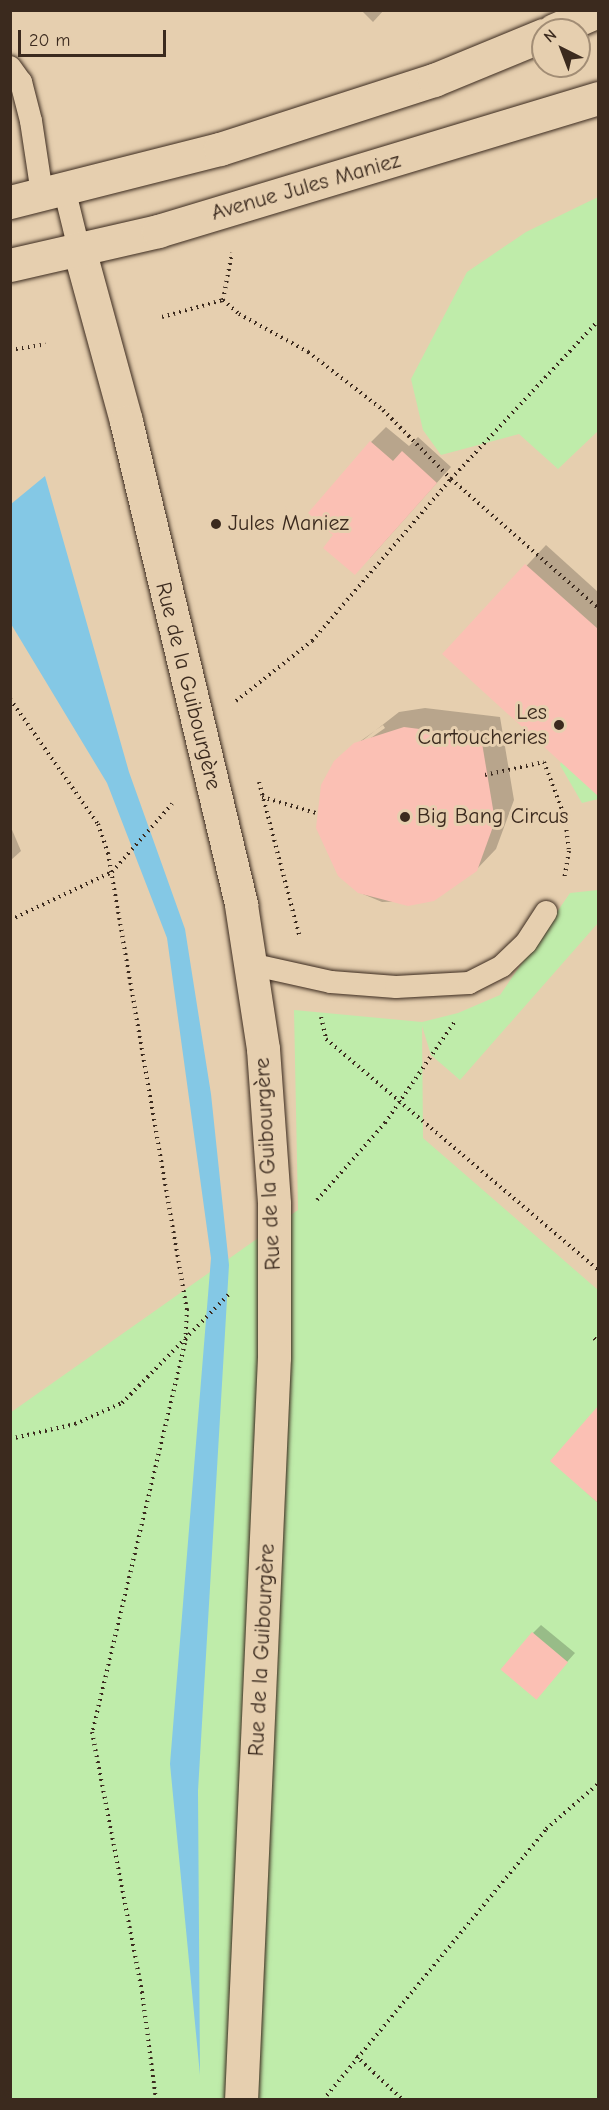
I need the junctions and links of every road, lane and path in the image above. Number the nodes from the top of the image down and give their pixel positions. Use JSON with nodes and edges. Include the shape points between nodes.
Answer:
{"nodes":[{"id":1,"x":598,"y":11,"type":"edge"},
{"id":2,"x":582,"y":18,"type":"edge"},
{"id":3,"x":531,"y":39,"type":"edge"},
{"id":4,"x":10,"y":67,"type":"edge"},
{"id":5,"x":598,"y":98,"type":"edge"},
{"id":6,"x":53,"y":191,"type":"junction"},
{"id":7,"x":10,"y":202,"type":"edge"},
{"id":8,"x":233,"y":248,"type":"dead end"},
{"id":9,"x":78,"y":249,"type":"junction"},
{"id":10,"x":10,"y":265,"type":"edge"},
{"id":11,"x":223,"y":300,"type":"junction"},
{"id":12,"x":162,"y":317,"type":"dead end"},
{"id":13,"x":598,"y":321,"type":"edge"},
{"id":14,"x":46,"y":344,"type":"dead end"},
{"id":15,"x":10,"y":350,"type":"edge"},
{"id":16,"x":451,"y":479,"type":"junction"},
{"id":17,"x":598,"y":608,"type":"edge"},
{"id":18,"x":10,"y":699,"type":"edge"},
{"id":19,"x":201,"y":739,"type":"junction"},
{"id":20,"x":485,"y":775,"type":"dead end"},
{"id":21,"x":212,"y":782,"type":"junction"},
{"id":22,"x":316,"y":813,"type":"dead end"},
{"id":23,"x":165,"y":816,"type":"dead end"},
{"id":24,"x":112,"y":872,"type":"junction"},
{"id":25,"x":546,"y":912,"type":"joint"},
{"id":26,"x":10,"y":920,"type":"edge"},
{"id":27,"x":250,"y":964,"type":"junction"},
{"id":28,"x":487,"y":974,"type":"junction"},
{"id":29,"x":274,"y":1248,"type":"junction"},
{"id":30,"x":594,"y":1338,"type":"dead end"},
{"id":31,"x":598,"y":1342,"type":"edge"},
{"id":32,"x":185,"y":1343,"type":"junction"},
{"id":33,"x":10,"y":1439,"type":"edge"},
{"id":34,"x":598,"y":1784,"type":"edge"},
{"id":35,"x":356,"y":2056,"type":"junction"},
{"id":36,"x":156,"y":2100,"type":"edge"},
{"id":37,"x":242,"y":2100,"type":"edge"},
{"id":38,"x":323,"y":2100,"type":"edge"},
{"id":39,"x":404,"y":2100,"type":"edge"}],
"edges":[{"from":1,"to":2,"type":"street"},
{"from":3,"to":6,"type":"street","via":[[349,107],[220,149]]},
{"from":4,"to":6,"type":"lane","via":[[21,82]]},
{"from":5,"to":9,"type":"street","name":"Avenue Jules Maniez","via":[[158,231]]},
{"from":6,"to":7,"type":"street"},
{"from":6,"to":9,"type":"lane"},
{"from":8,"to":11,"type":"path"},
{"from":9,"to":10,"type":"street","name":"Avenue Jules Maniez"},
{"from":9,"to":19,"type":"street","name":"Rue de la Guibourgère","via":[[126,422]]},
{"from":11,"to":12,"type":"path"},
{"from":11,"to":16,"type":"path","via":[[347,381]]},
{"from":13,"to":16,"type":"path"},
{"from":14,"to":15,"type":"path"},
{"from":16,"to":17,"type":"path"},
{"from":16,"to":19,"type":"path","via":[[312,641],[281,671],[229,705]]},
{"from":18,"to":24,"type":"path","via":[[98,825]]},
{"from":19,"to":21,"type":"street","name":"Rue de la Guibourgère"},
{"from":20,"to":25,"type":"path","via":[[544,762],[565,818],[569,851],[563,883]]},
{"from":21,"to":22,"type":"path"},
{"from":21,"to":27,"type":"street","name":"Rue de la Guibourgère"},
{"from":23,"to":24,"type":"path"},
{"from":24,"to":26,"type":"path"},
{"from":24,"to":32,"type":"path","via":[[187,1309]]},
{"from":25,"to":28,"type":"lane","via":[[526,943]]},
{"from":27,"to":28,"type":"lane","via":[[321,980],[396,987],[469,983]]},
{"from":27,"to":29,"type":"street","name":"Rue de la Guibourgère","via":[[263,1049]]},
{"from":28,"to":29,"type":"path","via":[[385,1123]]},
{"from":29,"to":32,"type":"path"},
{"from":29,"to":37,"type":"street","name":"Rue de la Guibourgère","via":[[269,1500]]},
{"from":30,"to":31,"type":"path"},
{"from":32,"to":33,"type":"path","via":[[122,1403],[75,1424]]},
{"from":32,"to":36,"type":"path","via":[[92,1732],[142,1992]]},
{"from":34,"to":35,"type":"path","via":[[546,1828]]},
{"from":35,"to":38,"type":"path"},
{"from":35,"to":39,"type":"path"}]}
